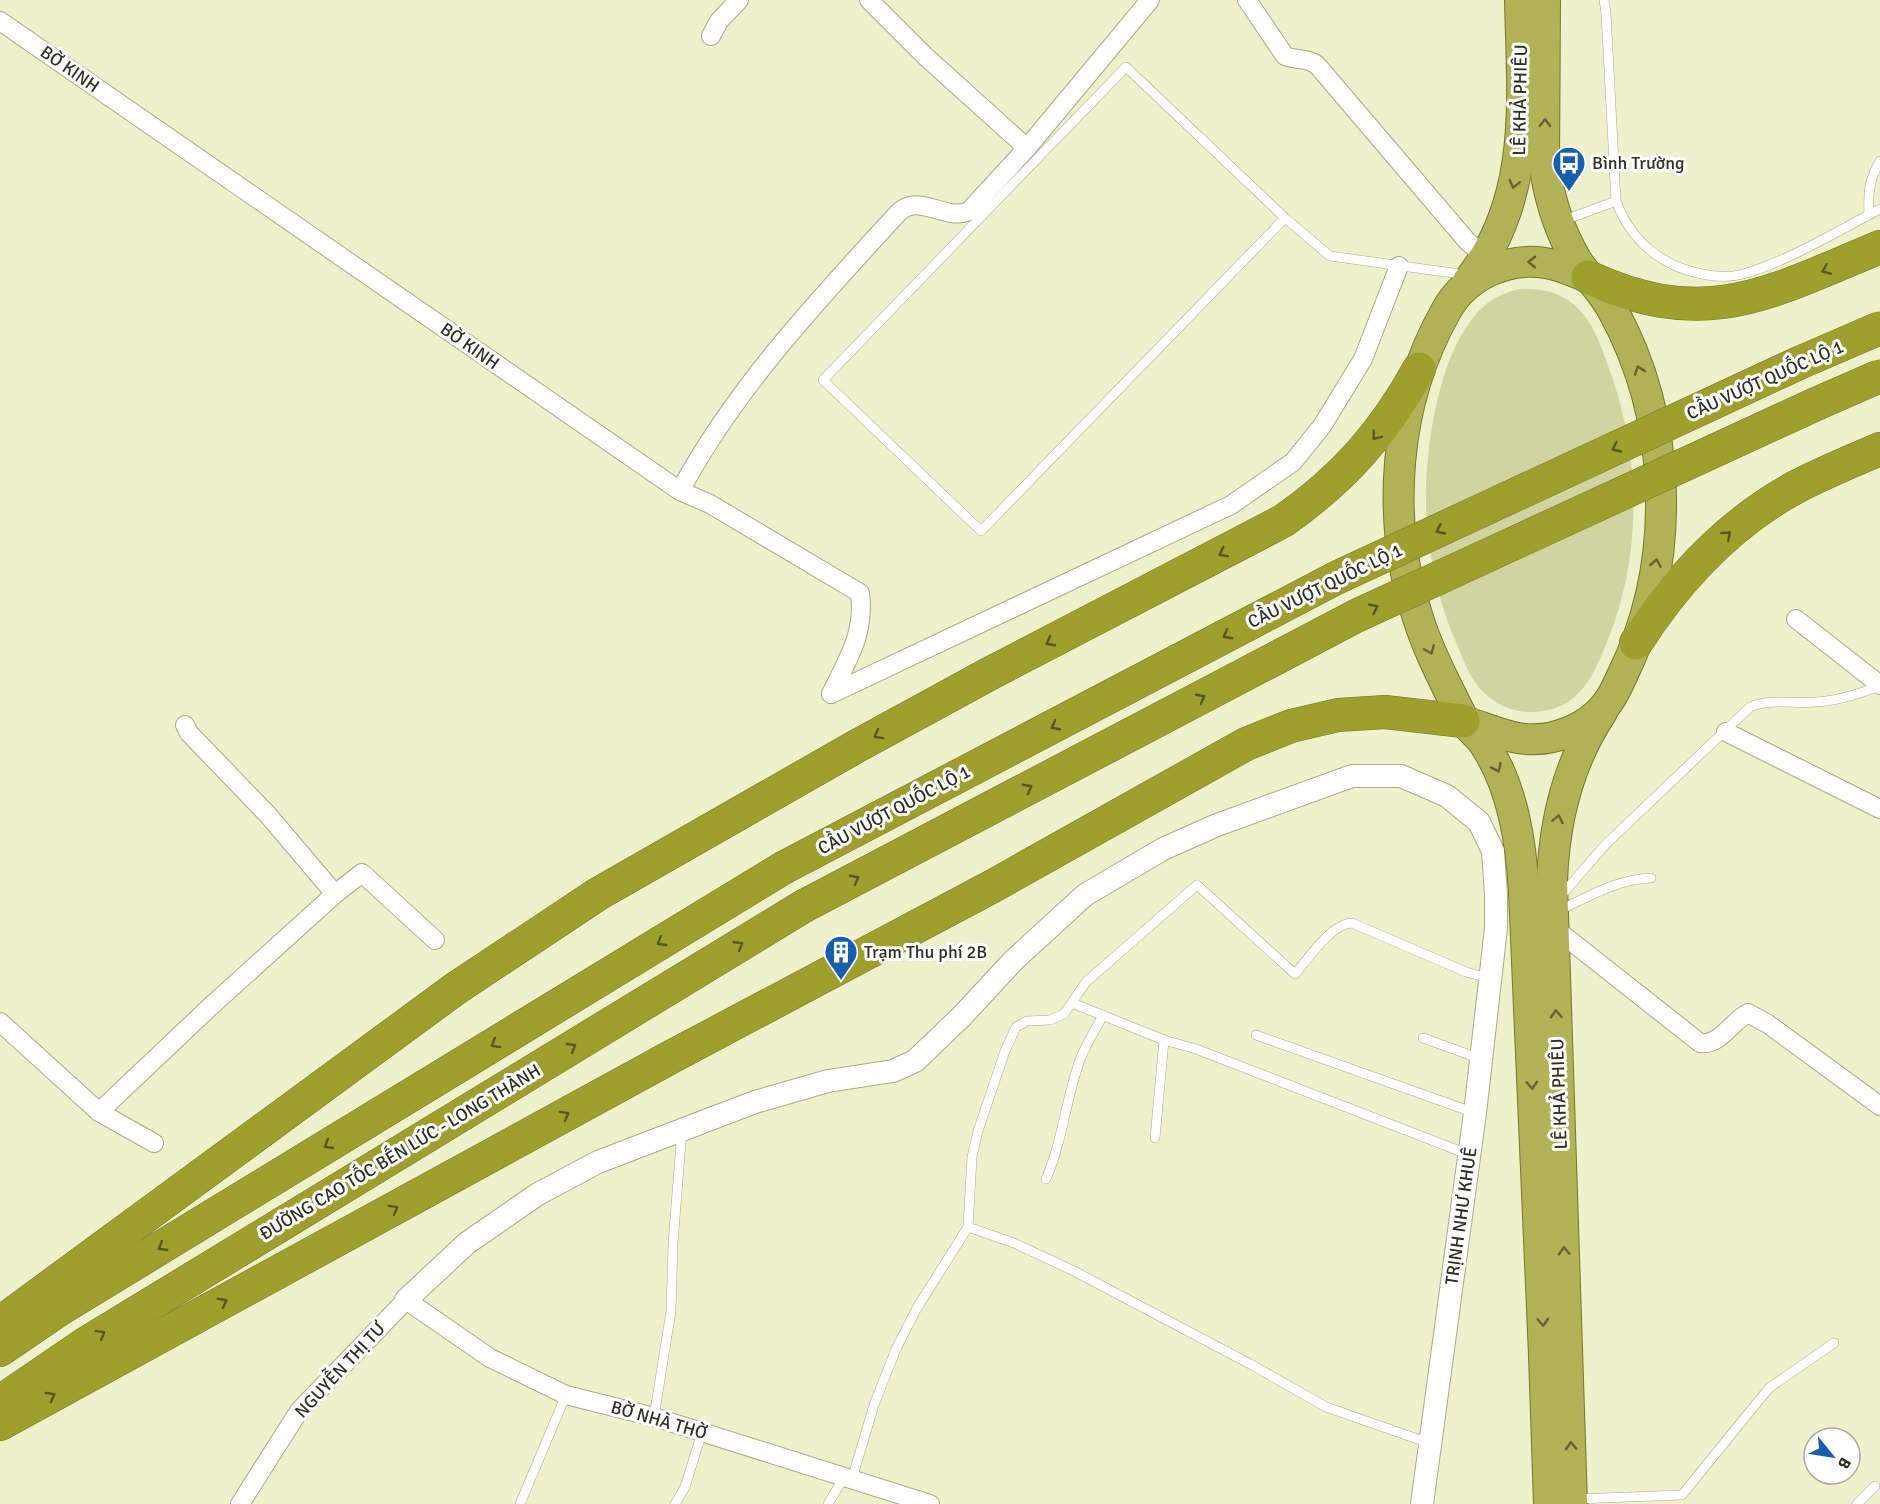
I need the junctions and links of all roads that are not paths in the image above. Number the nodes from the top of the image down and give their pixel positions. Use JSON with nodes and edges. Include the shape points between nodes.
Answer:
{"nodes":[{"id":1,"x":739,"y":0,"type":"edge"},
{"id":2,"x":869,"y":0,"type":"edge"},
{"id":3,"x":1150,"y":0,"type":"edge"},
{"id":4,"x":1247,"y":0,"type":"edge"},
{"id":5,"x":1520,"y":0,"type":"edge"},
{"id":6,"x":1545,"y":0,"type":"edge"},
{"id":7,"x":1604,"y":0,"type":"edge"},
{"id":8,"x":0,"y":21,"type":"edge"},
{"id":9,"x":711,"y":36,"type":"dead end"},
{"id":10,"x":1028,"y":148,"type":"junction"},
{"id":11,"x":1880,"y":161,"type":"edge"},
{"id":12,"x":1616,"y":201,"type":"junction"},
{"id":13,"x":1880,"y":209,"type":"edge"},
{"id":14,"x":1869,"y":214,"type":"junction"},
{"id":15,"x":1285,"y":218,"type":"junction"},
{"id":16,"x":1558,"y":222,"type":"junction"},
{"id":17,"x":1880,"y":247,"type":"edge"},
{"id":18,"x":1399,"y":266,"type":"junction"},
{"id":19,"x":1472,"y":275,"type":"junction"},
{"id":20,"x":1588,"y":277,"type":"junction"},
{"id":21,"x":1880,"y":328,"type":"edge"},
{"id":22,"x":1419,"y":369,"type":"junction"},
{"id":23,"x":1880,"y":376,"type":"edge"},
{"id":24,"x":1880,"y":449,"type":"edge"},
{"id":25,"x":680,"y":491,"type":"junction"},
{"id":26,"x":1796,"y":619,"type":"dead end"},
{"id":27,"x":1636,"y":643,"type":"junction"},
{"id":28,"x":1880,"y":685,"type":"edge"},
{"id":29,"x":1612,"y":697,"type":"junction"},
{"id":30,"x":1463,"y":721,"type":"junction"},
{"id":31,"x":186,"y":725,"type":"dead end"},
{"id":32,"x":1726,"y":732,"type":"junction"},
{"id":33,"x":1880,"y":810,"type":"edge"},
{"id":34,"x":1651,"y":878,"type":"dead end"},
{"id":35,"x":335,"y":894,"type":"junction"},
{"id":36,"x":1536,"y":921,"type":"junction"},
{"id":37,"x":435,"y":940,"type":"dead end"},
{"id":38,"x":1527,"y":977,"type":"junction"},
{"id":39,"x":1489,"y":978,"type":"junction"},
{"id":40,"x":1072,"y":1003,"type":"junction"},
{"id":41,"x":1103,"y":1015,"type":"junction"},
{"id":42,"x":0,"y":1022,"type":"edge"},
{"id":43,"x":1256,"y":1035,"type":"dead end"},
{"id":44,"x":1423,"y":1038,"type":"dead end"},
{"id":45,"x":1164,"y":1040,"type":"junction"},
{"id":46,"x":1480,"y":1059,"type":"junction"},
{"id":47,"x":1880,"y":1106,"type":"edge"},
{"id":48,"x":99,"y":1112,"type":"junction"},
{"id":49,"x":1475,"y":1113,"type":"junction"},
{"id":50,"x":682,"y":1130,"type":"junction"},
{"id":51,"x":1155,"y":1138,"type":"dead end"},
{"id":52,"x":154,"y":1143,"type":"dead end"},
{"id":53,"x":1470,"y":1155,"type":"junction"},
{"id":54,"x":1046,"y":1179,"type":"dead end"},
{"id":55,"x":968,"y":1227,"type":"junction"},
{"id":56,"x":406,"y":1300,"type":"junction"},
{"id":57,"x":0,"y":1323,"type":"edge"},
{"id":58,"x":1834,"y":1343,"type":"dead end"},
{"id":59,"x":0,"y":1350,"type":"edge"},
{"id":60,"x":566,"y":1395,"type":"junction"},
{"id":61,"x":0,"y":1402,"type":"edge"},
{"id":62,"x":654,"y":1417,"type":"junction"},
{"id":63,"x":0,"y":1424,"type":"edge"},
{"id":64,"x":702,"y":1432,"type":"junction"},
{"id":65,"x":1430,"y":1443,"type":"junction"},
{"id":66,"x":848,"y":1478,"type":"junction"},
{"id":67,"x":1875,"y":1486,"type":"dead end"},
{"id":68,"x":1564,"y":1502,"type":"edge"},
{"id":69,"x":240,"y":1504,"type":"edge"},
{"id":70,"x":520,"y":1504,"type":"edge"},
{"id":71,"x":675,"y":1504,"type":"edge"},
{"id":72,"x":828,"y":1504,"type":"edge"},
{"id":73,"x":930,"y":1504,"type":"edge"},
{"id":74,"x":1422,"y":1504,"type":"edge"},
{"id":75,"x":1857,"y":1504,"type":"edge"}],
"edges":[{"from":1,"to":9,"type":"street"},
{"from":2,"to":10,"type":"street"},
{"from":3,"to":10,"type":"street"},
{"from":4,"to":19,"type":"street","via":[[1285,56],[1317,65],[1467,241]]},
{"from":5,"to":19,"type":"highway","name":"LÊ KHẢ PHIÊU","one_way":true,"via":[[1519,164],[1504,217]]},
{"from":16,"to":6,"type":"highway","name":"LÊ KHẢ PHIÊU","one_way":true,"via":[[1544,163]]},
{"from":7,"to":12,"type":"lane"},
{"from":8,"to":25,"type":"street","name":"BỜ KINH"},
{"from":10,"to":25,"type":"street","via":[[963,214],[918,205],[899,212],[758,372],[701,451]]},
{"from":11,"to":14,"type":"lane","via":[[1868,190]]},
{"from":12,"to":14,"type":"lane","via":[[1627,226],[1654,255],[1680,269],[1716,277],[1743,274],[1771,264]]},
{"from":12,"to":16,"type":"lane"},
{"from":13,"to":14,"type":"lane"},
{"from":15,"to":15,"type":"lane","via":[[1126,67],[824,380],[981,531]]},
{"from":15,"to":18,"type":"lane","via":[[1330,256]]},
{"from":16,"to":20,"type":"highway","name":"LÊ KHẢ PHIÊU"},
{"from":17,"to":20,"type":"highway","one_way":true,"via":[[1769,293],[1723,303],[1654,300]]},
{"from":18,"to":19,"type":"lane"},
{"from":18,"to":25,"type":"street","name":"BỜ KINH","via":[[1363,359],[1322,426],[1293,462],[1231,505],[831,694],[858,637],[860,592],[710,504]]},
{"from":20,"to":19,"type":"highway","one_way":true,"via":[[1531,261]]},
{"from":19,"to":22,"type":"highway","name":"LÊ KHẢ PHIÊU","via":[[1449,305]]},
{"from":27,"to":20,"type":"highway","name":"LÊ KHẢ PHIÊU","one_way":true,"via":[[1657,557],[1660,465],[1655,432],[1626,336],[1611,307]]},
{"from":21,"to":59,"type":"highway","name":"CẦU VƯỢT QUỐC LỘ 1","one_way":true,"bridge":true,"via":[[1336,578],[783,868],[60,1309]]},
{"from":22,"to":30,"type":"highway","name":"LÊ KHẢ PHIÊU","one_way":true,"via":[[1402,445],[1400,530],[1418,617]]},
{"from":22,"to":57,"type":"highway","one_way":true,"via":[[1389,418],[1353,463],[1283,520],[969,685],[598,894],[455,989]]},
{"from":61,"to":23,"type":"highway","name":"ĐƯỜNG CAO TỐC BẾN LỨC - LONG THÀNH","one_way":true,"bridge":true,"via":[[85,1344],[804,906],[1356,616]]},
{"from":27,"to":24,"type":"highway","one_way":true,"via":[[1691,569],[1740,524],[1795,488]]},
{"from":26,"to":28,"type":"street"},
{"from":27,"to":29,"type":"highway","name":"LÊ KHẢ PHIÊU"},
{"from":28,"to":32,"type":"lane","via":[[1836,700],[1758,704],[1741,714]]},
{"from":29,"to":30,"type":"highway","via":[[1589,720],[1551,737],[1520,738]]},
{"from":36,"to":29,"type":"highway","name":"LÊ KHẢ PHIÊU","one_way":true,"via":[[1552,874],[1567,786],[1586,740]]},
{"from":30,"to":36,"type":"highway","name":"LÊ KHẢ PHIÊU","one_way":true,"via":[[1485,744],[1510,803]]},
{"from":63,"to":30,"type":"highway","one_way":true,"via":[[993,886],[1246,744],[1291,726],[1338,715],[1385,712]]},
{"from":31,"to":35,"type":"street","via":[[189,733],[268,815]]},
{"from":32,"to":33,"type":"street"},
{"from":32,"to":36,"type":"lane","via":[[1605,845]]},
{"from":34,"to":36,"type":"lane","via":[[1616,884]]},
{"from":35,"to":37,"type":"street","via":[[362,873]]},
{"from":35,"to":48,"type":"street"},
{"from":36,"to":38,"type":"highway","name":"LÊ KHẢ PHIÊU"},
{"from":36,"to":39,"type":"street","name":"TRỊNH NHƯ KHUÊ"},
{"from":36,"to":47,"type":"street","via":[[1700,1043],[1716,1040],[1748,1013]]},
{"from":36,"to":50,"type":"street","name":"TRỊNH NHƯ KHUÊ","via":[[1479,822],[1447,796],[1401,776],[1352,776],[1163,849],[1085,895],[1014,960],[915,1061],[892,1071],[828,1081],[765,1099]]},
{"from":68,"to":36,"type":"highway","name":"LÊ KHẢ PHIÊU","one_way":true},
{"from":38,"to":39,"type":"street"},
{"from":38,"to":68,"type":"highway","name":"LÊ KHẢ PHIÊU","one_way":true,"via":[[1544,1343]]},
{"from":39,"to":40,"type":"lane","via":[[1466,972],[1352,923],[1335,928],[1295,974],[1197,885],[1086,982]]},
{"from":39,"to":46,"type":"street","name":"TRỊNH NHƯ KHUÊ"},
{"from":40,"to":41,"type":"lane"},
{"from":40,"to":55,"type":"lane","via":[[1058,1018],[1027,1022],[1013,1031],[972,1157]]},
{"from":41,"to":45,"type":"lane"},
{"from":41,"to":54,"type":"lane","via":[[1082,1056],[1059,1132],[1057,1154]]},
{"from":42,"to":48,"type":"street"},
{"from":43,"to":49,"type":"lane"},
{"from":44,"to":46,"type":"lane"},
{"from":45,"to":51,"type":"lane"},
{"from":45,"to":53,"type":"lane","via":[[1196,1048]]},
{"from":46,"to":49,"type":"street","name":"TRỊNH NHƯ KHUÊ"},
{"from":48,"to":52,"type":"street"},
{"from":49,"to":53,"type":"street","name":"TRỊNH NHƯ KHUÊ"},
{"from":50,"to":56,"type":"street","name":"TRỊNH NHƯ KHUÊ","via":[[598,1162],[538,1194],[467,1243]]},
{"from":50,"to":62,"type":"lane","via":[[671,1311]]},
{"from":53,"to":65,"type":"street","name":"TRỊNH NHƯ KHUÊ"},
{"from":55,"to":65,"type":"lane","via":[[1074,1271],[1326,1407]]},
{"from":55,"to":66,"type":"lane","via":[[896,1349]]},
{"from":56,"to":60,"type":"street","name":"BỜ NHÀ THỜ","via":[[490,1358]]},
{"from":56,"to":69,"type":"street","name":"NGUYỄN THỊ TƯ","via":[[299,1411]]},
{"from":58,"to":68,"type":"lane","via":[[1770,1388],[1682,1495]]},
{"from":60,"to":62,"type":"street","name":"BỜ NHÀ THỜ"},
{"from":60,"to":70,"type":"lane"},
{"from":62,"to":64,"type":"street","name":"BỜ NHÀ THỜ"},
{"from":64,"to":66,"type":"street","name":"BỜ NHÀ THỜ"},
{"from":64,"to":71,"type":"lane","via":[[685,1487]]},
{"from":65,"to":74,"type":"street","name":"TRỊNH NHƯ KHUÊ"},
{"from":66,"to":72,"type":"lane"},
{"from":66,"to":73,"type":"street","name":"BỜ NHÀ THỜ"},
{"from":67,"to":75,"type":"lane"}]}
